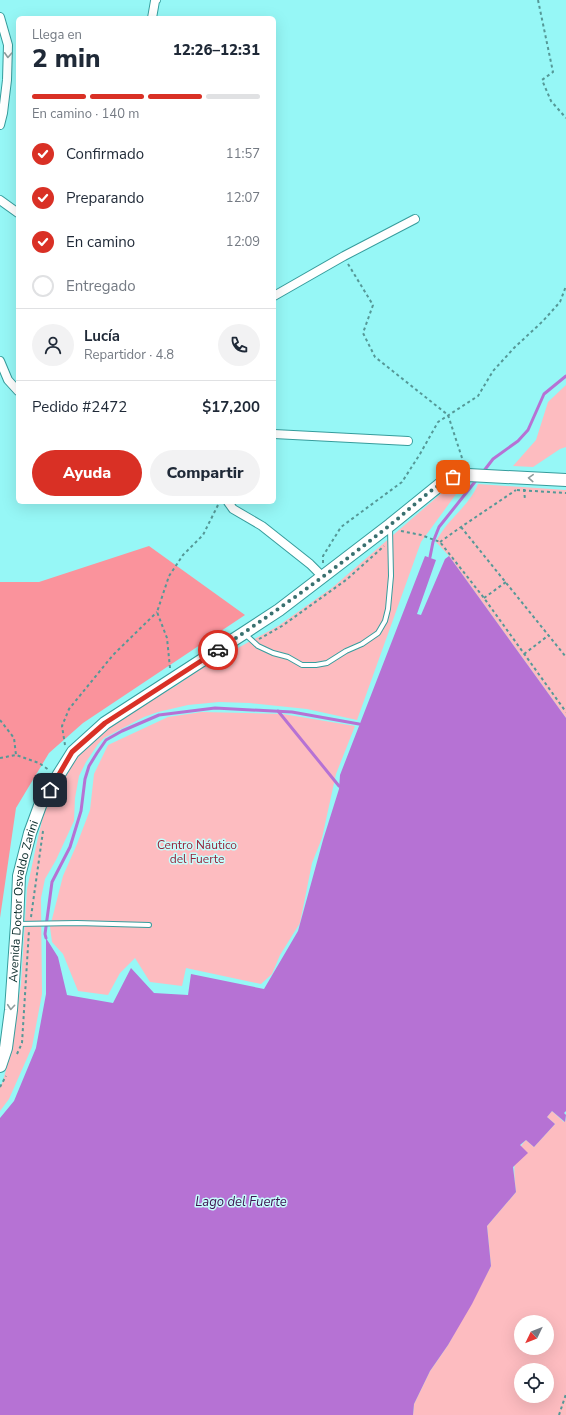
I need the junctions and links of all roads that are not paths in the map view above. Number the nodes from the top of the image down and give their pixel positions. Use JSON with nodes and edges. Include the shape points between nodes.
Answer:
{"nodes":[{"id":1,"x":156,"y":0,"type":"edge"},
{"id":2,"x":152,"y":16,"type":"edge"},
{"id":3,"x":0,"y":17,"type":"edge"},
{"id":4,"x":0,"y":125,"type":"edge"},
{"id":5,"x":0,"y":200,"type":"edge"},
{"id":6,"x":16,"y":212,"type":"edge"},
{"id":7,"x":415,"y":219,"type":"dead end"},
{"id":8,"x":276,"y":295,"type":"edge"},
{"id":9,"x":0,"y":361,"type":"edge"},
{"id":10,"x":16,"y":388,"type":"edge"},
{"id":11,"x":276,"y":434,"type":"edge"},
{"id":12,"x":408,"y":442,"type":"dead end"},
{"id":13,"x":566,"y":480,"type":"edge"},
{"id":14,"x":229,"y":504,"type":"edge"},
{"id":15,"x":396,"y":528,"type":"junction"},
{"id":16,"x":322,"y":576,"type":"junction"},
{"id":17,"x":244,"y":633,"type":"junction"},
{"id":18,"x":17,"y":924,"type":"junction"},
{"id":19,"x":149,"y":925,"type":"dead end"},
{"id":20,"x":3,"y":1070,"type":"edge"}],
"edges":[{"from":1,"to":2,"type":"street"},
{"from":3,"to":4,"type":"street","one_way":true,"via":[[8,45],[7,80]]},
{"from":5,"to":6,"type":"street"},
{"from":7,"to":8,"type":"street"},
{"from":9,"to":10,"type":"street","via":[[8,380]]},
{"from":11,"to":12,"type":"street"},
{"from":13,"to":15,"type":"main road","name":"Avenida Doctor Osvaldo Zarini","one_way":true,"via":[[468,475],[453,477],[442,483]]},
{"from":14,"to":16,"type":"street","via":[[233,509],[262,526]]},
{"from":15,"to":16,"type":"main road","name":"Avenida Doctor Osvaldo Zarini"},
{"from":15,"to":17,"type":"lane","via":[[390,540],[391,576],[388,609],[378,633],[327,663],[316,665],[302,665],[288,657],[273,653],[258,646]]},
{"from":16,"to":17,"type":"main road","name":"Avenida Doctor Osvaldo Zarini","via":[[279,610]]},
{"from":17,"to":18,"type":"main road","name":"Avenida Doctor Osvaldo Zarini","via":[[105,723],[72,752],[41,802],[30,833],[19,876]]},
{"from":18,"to":19,"type":"lane"},
{"from":18,"to":20,"type":"main road","name":"Avenida Doctor Osvaldo Zarini","one_way":true}]}
